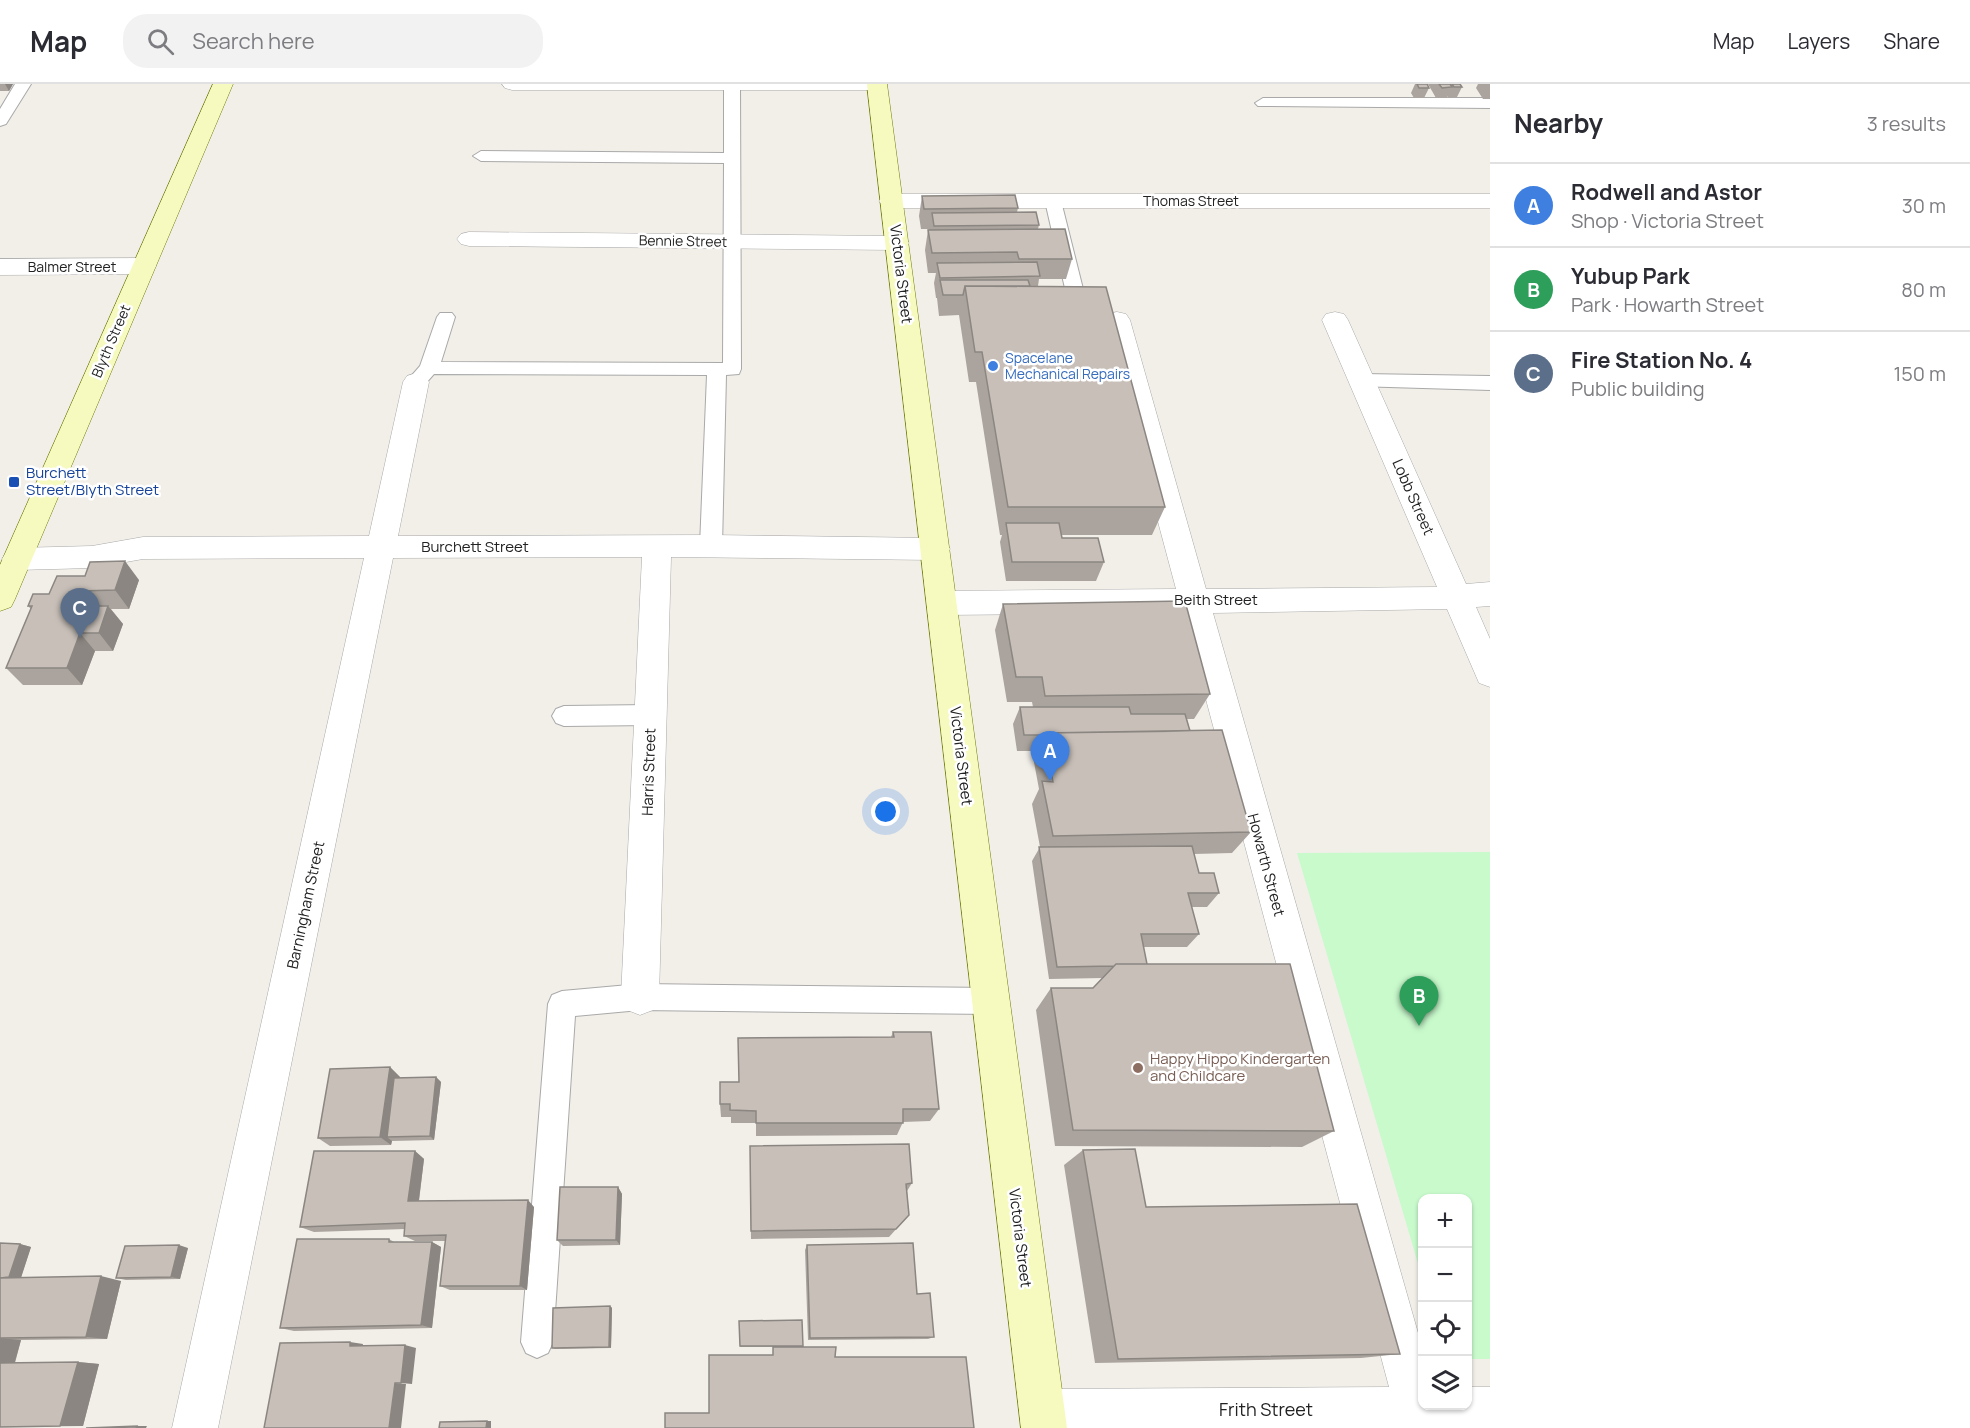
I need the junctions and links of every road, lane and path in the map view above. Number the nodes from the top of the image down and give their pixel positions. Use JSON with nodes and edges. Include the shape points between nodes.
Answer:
{"nodes":[{"id":1,"x":23,"y":84,"type":"edge"},
{"id":2,"x":223,"y":84,"type":"edge"},
{"id":3,"x":512,"y":84,"type":"edge"},
{"id":4,"x":732,"y":84,"type":"edge"},
{"id":5,"x":877,"y":84,"type":"edge"},
{"id":6,"x":1263,"y":103,"type":"dead end"},
{"id":7,"x":1490,"y":103,"type":"edge"},
{"id":8,"x":0,"y":120,"type":"edge"},
{"id":9,"x":484,"y":139,"type":"dead end"},
{"id":10,"x":732,"y":158,"type":"junction"},
{"id":11,"x":891,"y":201,"type":"junction"},
{"id":12,"x":1053,"y":201,"type":"junction"},
{"id":13,"x":1490,"y":201,"type":"edge"},
{"id":14,"x":469,"y":239,"type":"dead end"},
{"id":15,"x":733,"y":242,"type":"junction"},
{"id":16,"x":897,"y":243,"type":"junction"},
{"id":17,"x":144,"y":266,"type":"junction"},
{"id":18,"x":0,"y":267,"type":"edge"},
{"id":19,"x":1076,"y":297,"type":"edge"},
{"id":20,"x":446,"y":317,"type":"dead end"},
{"id":21,"x":1117,"y":320,"type":"edge"},
{"id":22,"x":1335,"y":320,"type":"dead end"},
{"id":23,"x":717,"y":369,"type":"junction"},
{"id":24,"x":422,"y":375,"type":"junction"},
{"id":25,"x":1362,"y":381,"type":"junction"},
{"id":26,"x":1490,"y":383,"type":"edge"},
{"id":27,"x":382,"y":546,"type":"junction"},
{"id":28,"x":711,"y":546,"type":"junction"},
{"id":29,"x":657,"y":547,"type":"junction"},
{"id":30,"x":934,"y":549,"type":"junction"},
{"id":31,"x":17,"y":560,"type":"junction"},
{"id":32,"x":1490,"y":594,"type":"edge"},
{"id":33,"x":1457,"y":596,"type":"junction"},
{"id":34,"x":0,"y":599,"type":"edge"},
{"id":35,"x":1193,"y":600,"type":"junction"},
{"id":36,"x":942,"y":603,"type":"junction"},
{"id":37,"x":1490,"y":674,"type":"edge"},
{"id":38,"x":564,"y":716,"type":"dead end"},
{"id":39,"x":651,"y":716,"type":"junction"},
{"id":40,"x":640,"y":997,"type":"junction"},
{"id":41,"x":991,"y":1001,"type":"junction"},
{"id":42,"x":537,"y":1342,"type":"dead end"},
{"id":43,"x":1472,"y":1409,"type":"edge"},
{"id":44,"x":1490,"y":1409,"type":"edge"},
{"id":45,"x":1418,"y":1410,"type":"joint"},
{"id":46,"x":1043,"y":1420,"type":"edge"},
{"id":47,"x":195,"y":1428,"type":"edge"}],
"edges":[{"from":1,"to":8,"type":"lane"},
{"from":2,"to":17,"type":"street","name":"Blyth Street"},
{"from":3,"to":4,"type":"street"},
{"from":4,"to":5,"type":"street"},
{"from":4,"to":10,"type":"lane"},
{"from":5,"to":11,"type":"street","name":"Victoria Street"},
{"from":6,"to":7,"type":"lane"},
{"from":9,"to":10,"type":"lane","via":[[480,161]]},
{"from":10,"to":15,"type":"lane"},
{"from":11,"to":12,"type":"street","name":"Thomas Street"},
{"from":11,"to":16,"type":"street","name":"Victoria Street"},
{"from":12,"to":13,"type":"street","name":"Thomas Street"},
{"from":12,"to":19,"type":"lane"},
{"from":14,"to":15,"type":"street","name":"Bennie Street"},
{"from":15,"to":16,"type":"street","name":"Bennie Street"},
{"from":15,"to":23,"type":"lane","via":[[732,369]]},
{"from":16,"to":30,"type":"street","name":"Victoria Street"},
{"from":17,"to":18,"type":"street","name":"Balmer Street"},
{"from":17,"to":31,"type":"street","name":"Blyth Street"},
{"from":20,"to":24,"type":"lane"},
{"from":21,"to":35,"type":"street","name":"Howarth Street"},
{"from":22,"to":25,"type":"street","name":"Lobb Street"},
{"from":23,"to":24,"type":"lane"},
{"from":23,"to":28,"type":"lane"},
{"from":24,"to":27,"type":"street","name":"Barningham Street"},
{"from":25,"to":26,"type":"lane"},
{"from":25,"to":33,"type":"street","name":"Lobb Street"},
{"from":27,"to":29,"type":"street","name":"Burchett Street"},
{"from":27,"to":31,"type":"street","name":"Burchett Street","via":[[143,548],[92,557]]},
{"from":27,"to":47,"type":"street","name":"Barningham Street"},
{"from":28,"to":29,"type":"street","name":"Burchett Street"},
{"from":28,"to":30,"type":"street","name":"Burchett Street"},
{"from":29,"to":39,"type":"street","name":"Harris Street"},
{"from":30,"to":36,"type":"street","name":"Victoria Street"},
{"from":31,"to":34,"type":"street","name":"Blyth Street"},
{"from":32,"to":33,"type":"street","name":"Beith Street"},
{"from":33,"to":35,"type":"street","name":"Beith Street"},
{"from":33,"to":37,"type":"street","name":"Lobb Street"},
{"from":35,"to":36,"type":"street","name":"Beith Street"},
{"from":35,"to":45,"type":"street","name":"Howarth Street"},
{"from":36,"to":41,"type":"street","name":"Victoria Street"},
{"from":38,"to":39,"type":"lane"},
{"from":39,"to":40,"type":"street","name":"Harris Street"},
{"from":40,"to":41,"type":"lane"},
{"from":40,"to":42,"type":"lane","via":[[562,1004]]},
{"from":41,"to":46,"type":"street","name":"Victoria Street"},
{"from":43,"to":44,"type":"street","name":"Frith Street"},
{"from":45,"to":46,"type":"street","name":"Frith Street"}]}
